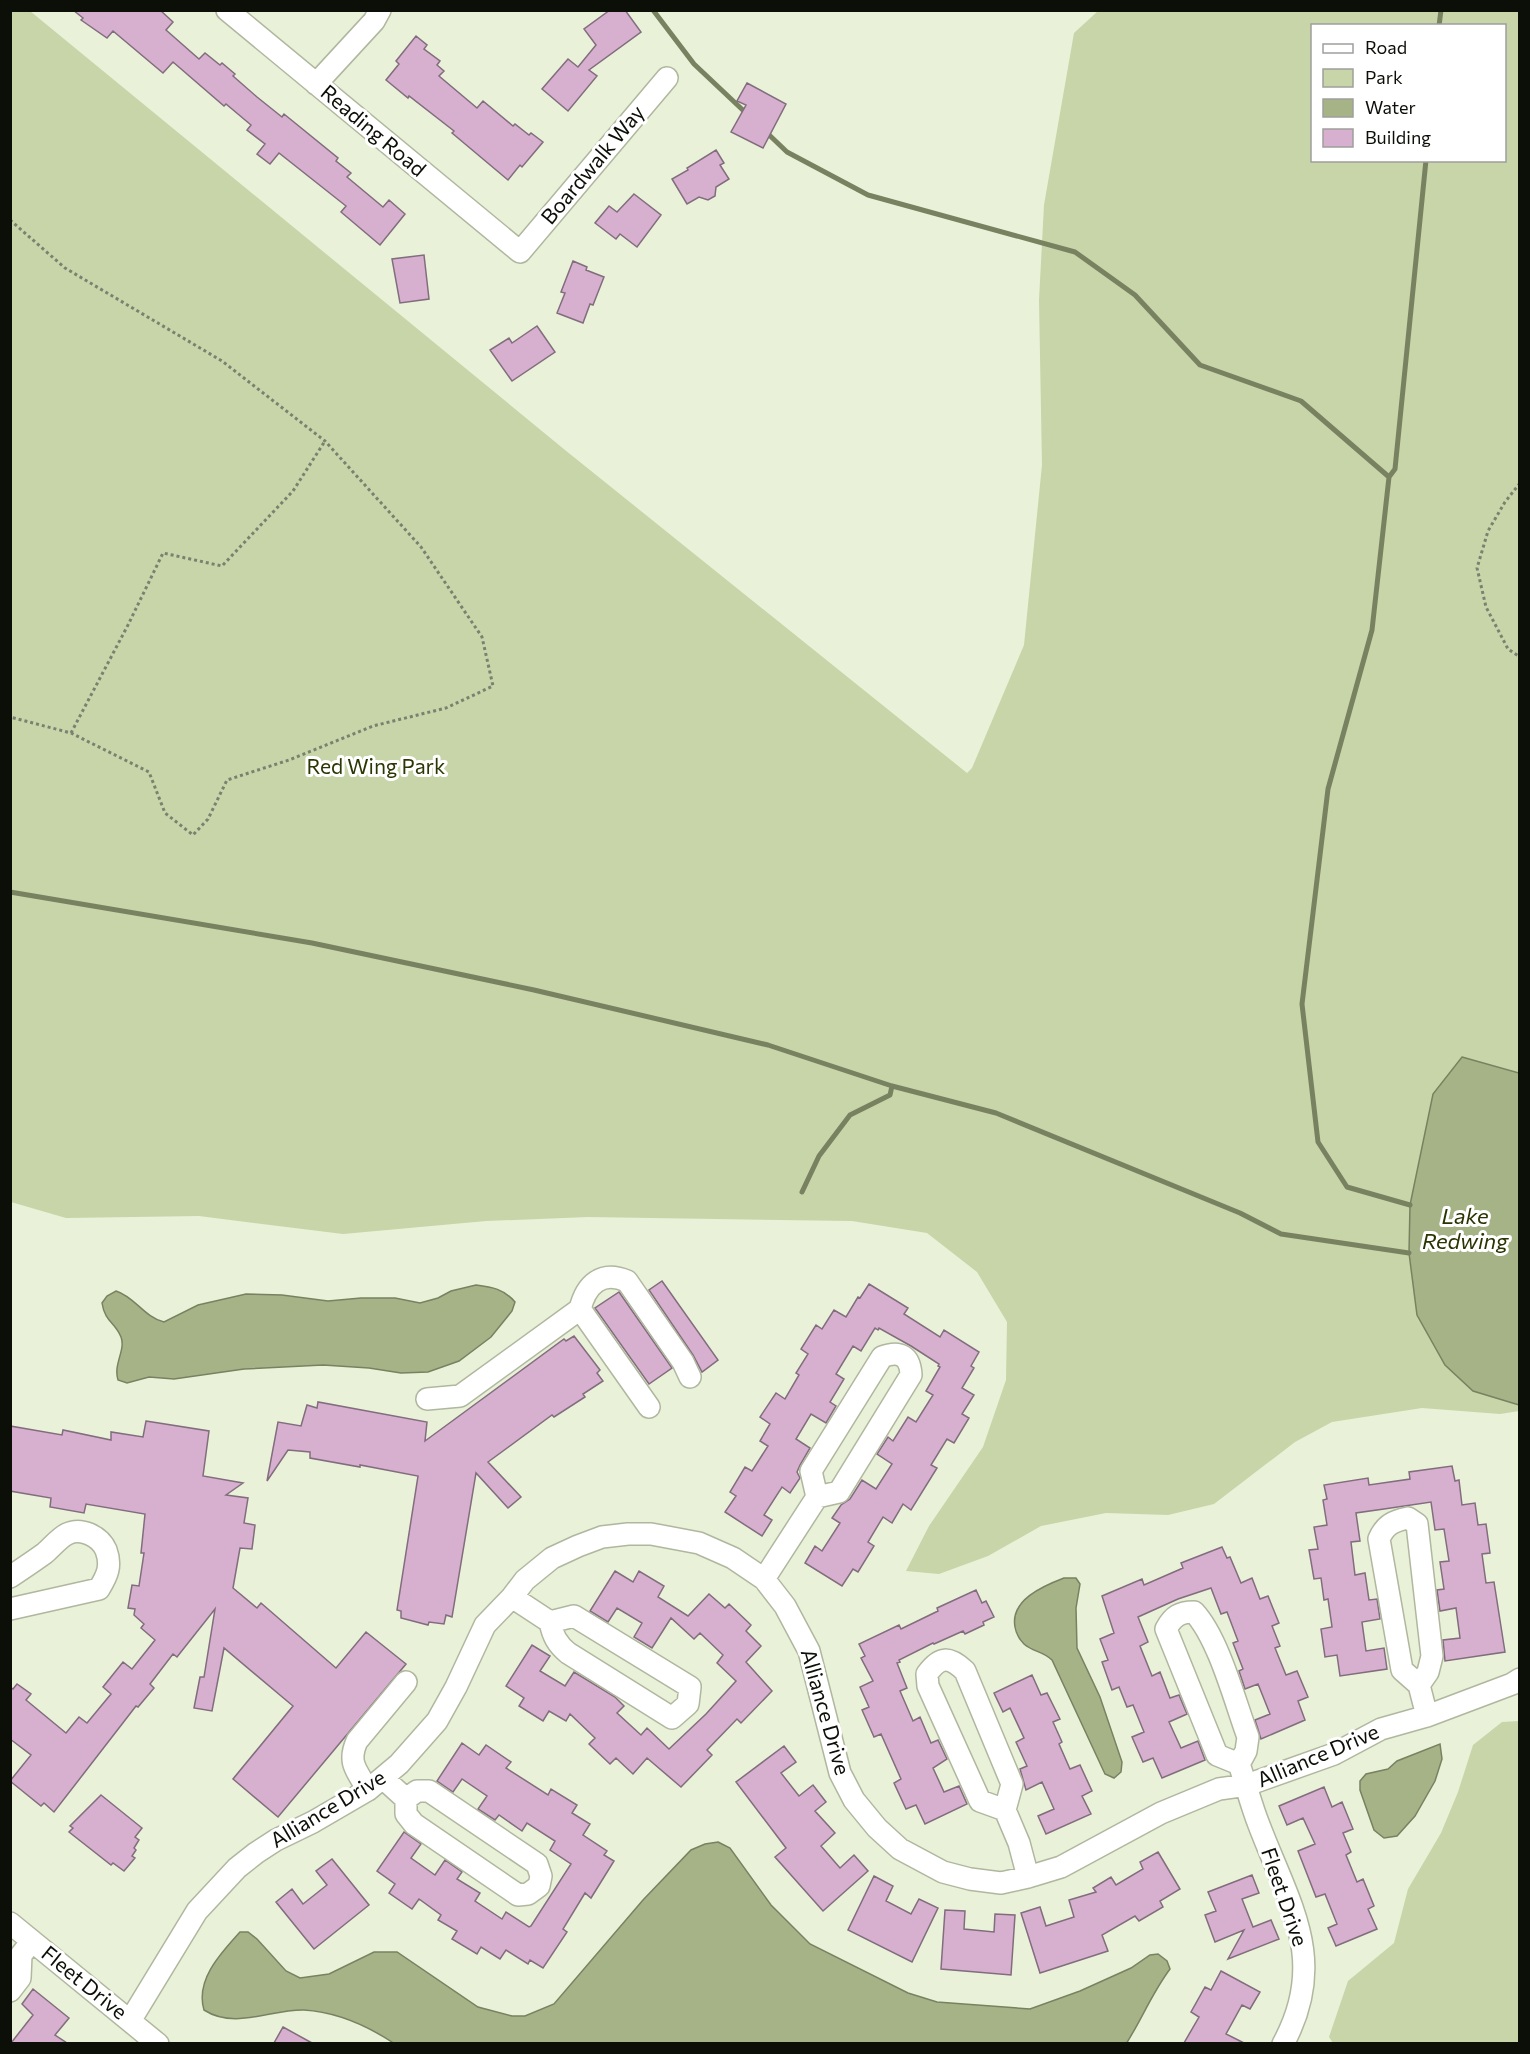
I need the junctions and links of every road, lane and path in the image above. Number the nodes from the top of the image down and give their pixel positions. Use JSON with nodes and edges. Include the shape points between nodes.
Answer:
{"nodes":[{"id":1,"x":227,"y":10,"type":"edge"},
{"id":2,"x":380,"y":10,"type":"edge"},
{"id":3,"x":667,"y":78,"type":"dead end"},
{"id":4,"x":316,"y":84,"type":"junction"},
{"id":5,"x":10,"y":220,"type":"edge"},
{"id":6,"x":519,"y":252,"type":"joint"},
{"id":7,"x":326,"y":441,"type":"junction"},
{"id":8,"x":1520,"y":483,"type":"edge"},
{"id":9,"x":1520,"y":657,"type":"edge"},
{"id":10,"x":10,"y":717,"type":"edge"},
{"id":11,"x":71,"y":733,"type":"junction"},
{"id":12,"x":580,"y":1310,"type":"junction"},
{"id":13,"x":690,"y":1377,"type":"dead end"},
{"id":14,"x":427,"y":1399,"type":"dead end"},
{"id":15,"x":649,"y":1407,"type":"dead end"},
{"id":16,"x":817,"y":1497,"type":"junction"},
{"id":17,"x":10,"y":1577,"type":"edge"},
{"id":18,"x":764,"y":1579,"type":"junction"},
{"id":19,"x":512,"y":1597,"type":"junction"},
{"id":20,"x":10,"y":1609,"type":"edge"},
{"id":21,"x":550,"y":1622,"type":"junction"},
{"id":22,"x":1520,"y":1679,"type":"edge"},
{"id":23,"x":406,"y":1682,"type":"dead end"},
{"id":24,"x":1419,"y":1685,"type":"junction"},
{"id":25,"x":1427,"y":1716,"type":"junction"},
{"id":26,"x":1239,"y":1764,"type":"junction"},
{"id":27,"x":376,"y":1784,"type":"junction"},
{"id":28,"x":1247,"y":1785,"type":"junction"},
{"id":29,"x":406,"y":1799,"type":"junction"},
{"id":30,"x":1005,"y":1810,"type":"junction"},
{"id":31,"x":1028,"y":1877,"type":"junction"},
{"id":32,"x":10,"y":1923,"type":"edge"},
{"id":33,"x":21,"y":1950,"type":"edge"},
{"id":34,"x":10,"y":1991,"type":"edge"},
{"id":35,"x":130,"y":2020,"type":"junction"},
{"id":36,"x":158,"y":2043,"type":"edge"},
{"id":37,"x":1283,"y":2043,"type":"edge"}],
"edges":[{"from":1,"to":4,"type":"street","name":"Reading Road"},
{"from":2,"to":4,"type":"street"},
{"from":3,"to":6,"type":"street","name":"Boardwalk Way"},
{"from":4,"to":6,"type":"street","name":"Reading Road"},
{"from":5,"to":7,"type":"path","via":[[65,268],[222,361]]},
{"from":7,"to":11,"type":"path","via":[[293,491],[222,566],[163,553]]},
{"from":7,"to":11,"type":"path","via":[[421,547],[482,637],[493,686],[446,708],[373,726],[227,780],[208,819],[193,835],[165,813],[149,772]]},
{"from":8,"to":9,"type":"path","via":[[1488,531],[1477,568],[1486,607],[1508,649]]},
{"from":10,"to":11,"type":"path"},
{"from":12,"to":13,"type":"street","via":[[593,1283],[606,1277],[627,1281]]},
{"from":12,"to":14,"type":"street","via":[[460,1396]]},
{"from":12,"to":15,"type":"street"},
{"from":16,"to":16,"type":"street","via":[[839,1492],[911,1375],[911,1365],[902,1355],[882,1357],[811,1472]]},
{"from":16,"to":18,"type":"street"},
{"from":17,"to":20,"type":"street","via":[[67,1534],[80,1532],[94,1535],[105,1547],[110,1563],[99,1589]]},
{"from":18,"to":19,"type":"street","name":"Alliance Drive","via":[[733,1558],[699,1543],[628,1534],[602,1537],[552,1558],[525,1580]]},
{"from":18,"to":31,"type":"street","name":"Alliance Drive","via":[[785,1606],[809,1651],[840,1773],[854,1800],[877,1828],[900,1849],[943,1872],[1001,1883]]},
{"from":19,"to":21,"type":"street"},
{"from":19,"to":27,"type":"street","name":"Alliance Drive","via":[[485,1625],[437,1722]]},
{"from":21,"to":21,"type":"street","via":[[552,1633],[568,1653],[672,1718],[688,1704],[690,1688],[574,1616]]},
{"from":22,"to":25,"type":"street","name":"Alliance Drive"},
{"from":23,"to":27,"type":"street","via":[[352,1752],[352,1761]]},
{"from":24,"to":24,"type":"street","via":[[1432,1656],[1417,1524],[1408,1518],[1384,1528],[1379,1539],[1402,1670]]},
{"from":24,"to":25,"type":"street"},
{"from":25,"to":28,"type":"street","name":"Alliance Drive","via":[[1381,1729],[1334,1754]]},
{"from":26,"to":26,"type":"street","via":[[1248,1737],[1214,1645],[1194,1612],[1182,1612],[1171,1619],[1166,1629],[1217,1755]]},
{"from":26,"to":28,"type":"street","name":"Fleet Drive"},
{"from":27,"to":29,"type":"street"},
{"from":27,"to":35,"type":"street","name":"Alliance Drive","via":[[256,1852],[223,1882],[184,1930]]},
{"from":28,"to":31,"type":"street","name":"Alliance Drive","via":[[1219,1789],[1161,1813],[1061,1867]]},
{"from":28,"to":37,"type":"street","name":"Fleet Drive","via":[[1258,1825],[1294,1911],[1306,1962],[1295,2023]]},
{"from":29,"to":29,"type":"street","via":[[406,1814],[414,1824],[518,1895],[528,1894],[539,1886],[537,1864],[429,1791],[417,1791]]},
{"from":30,"to":30,"type":"street","via":[[1012,1784],[1004,1763],[965,1671],[953,1660],[942,1660],[927,1674],[928,1686],[980,1801]]},
{"from":30,"to":31,"type":"street"},
{"from":32,"to":33,"type":"street","name":"Fleet Drive"},
{"from":33,"to":34,"type":"street","via":[[20,1978]]},
{"from":33,"to":35,"type":"street","name":"Fleet Drive"},
{"from":35,"to":36,"type":"street","name":"Fleet Drive"}]}
